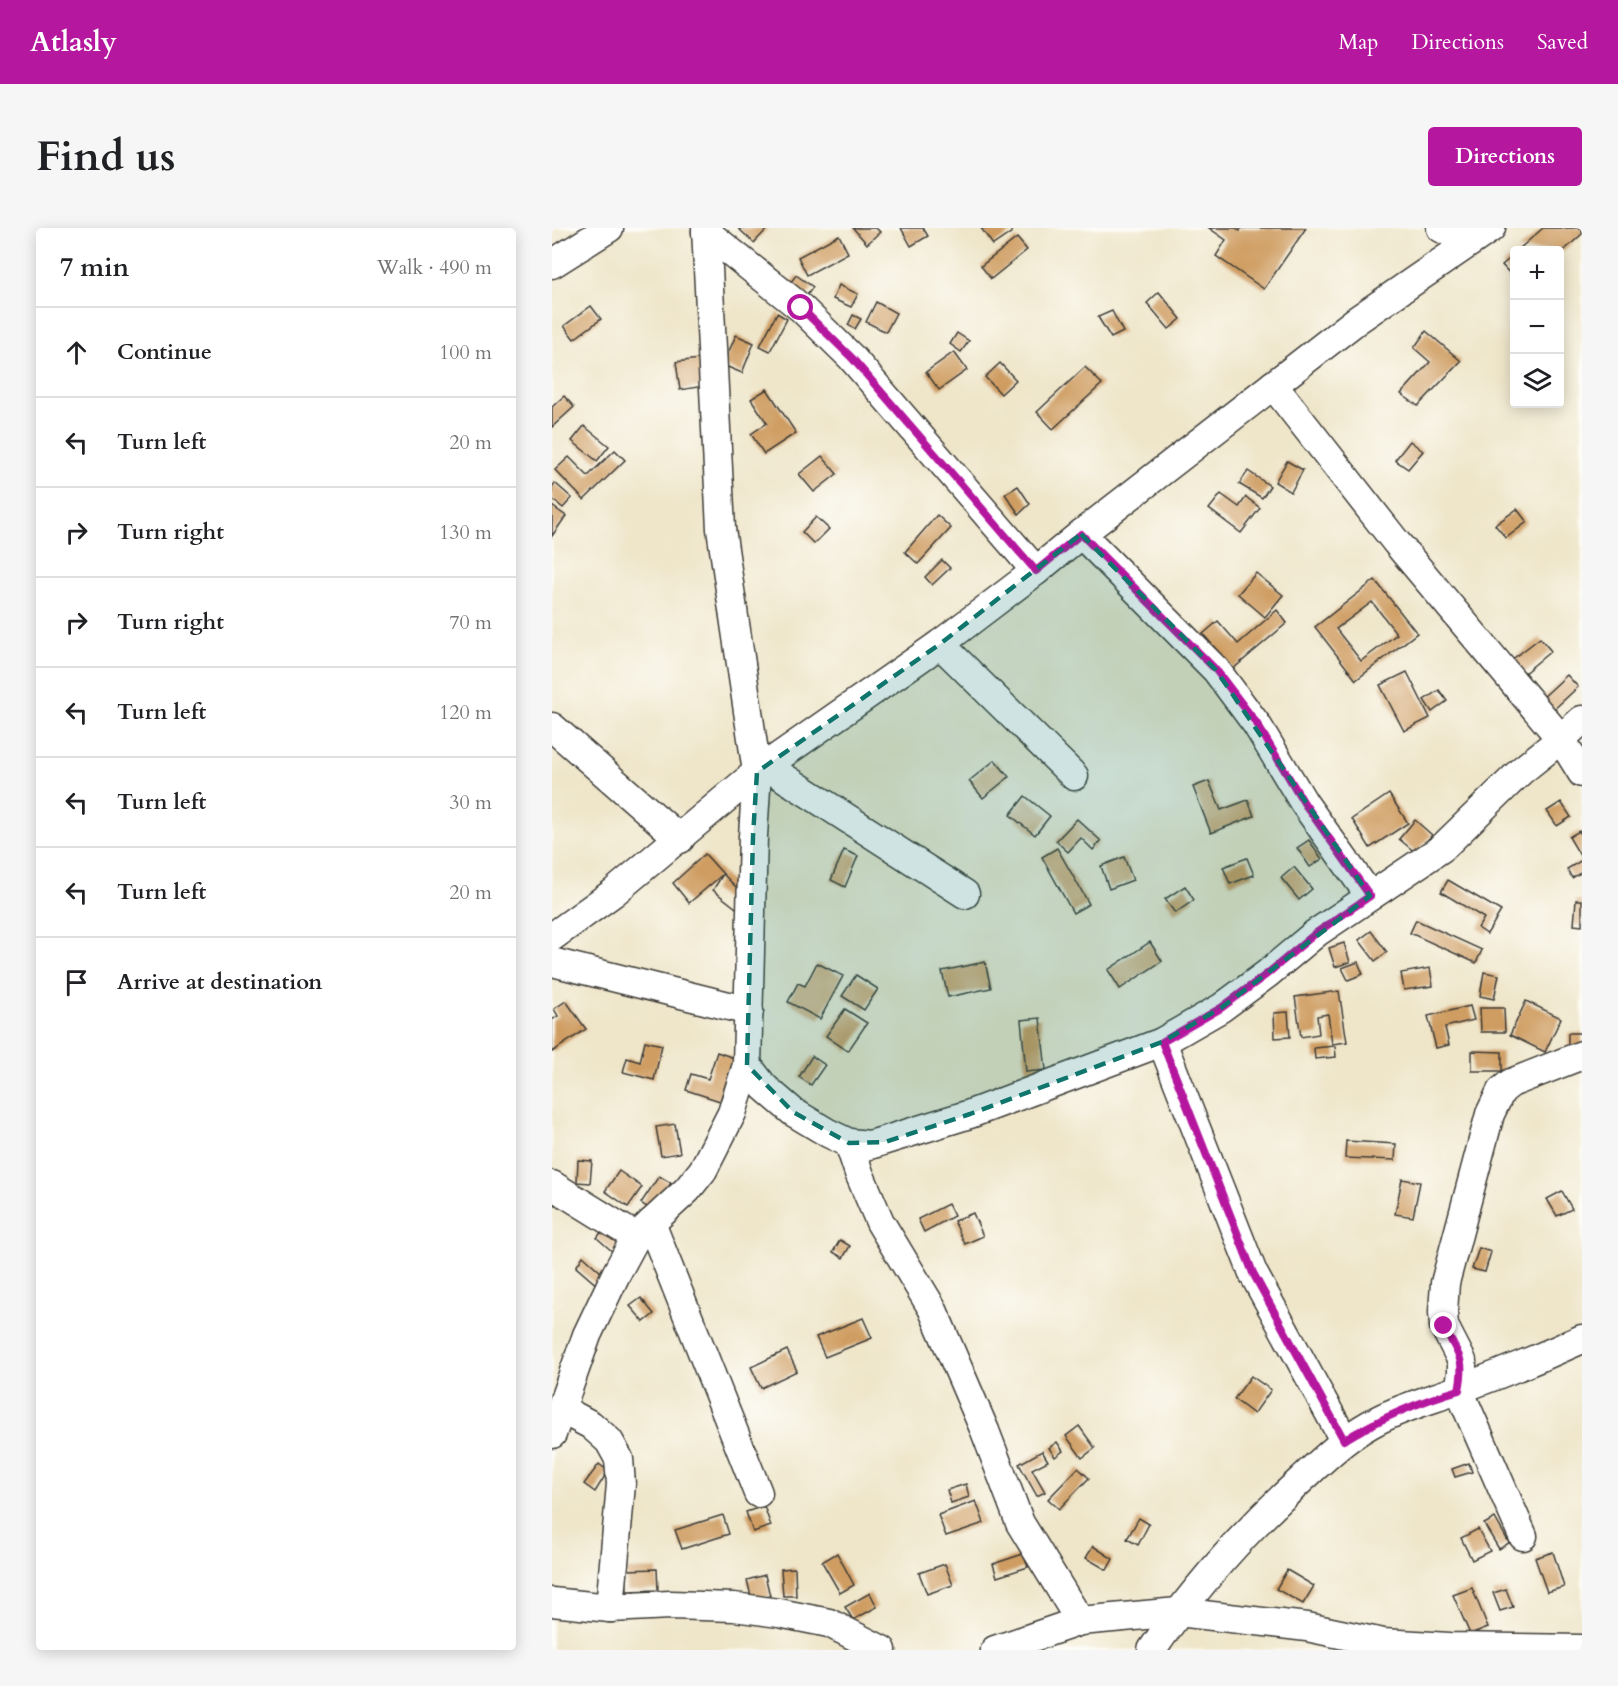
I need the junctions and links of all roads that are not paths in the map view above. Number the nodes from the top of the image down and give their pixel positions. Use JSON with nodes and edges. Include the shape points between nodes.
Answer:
{"nodes":[{"id":1,"x":609,"y":228,"type":"edge"},
{"id":2,"x":1441,"y":228,"type":"edge"},
{"id":3,"x":706,"y":230,"type":"edge"},
{"id":4,"x":1480,"y":235,"type":"edge"},
{"id":5,"x":552,"y":264,"type":"edge"},
{"id":6,"x":1273,"y":385,"type":"junction"},
{"id":7,"x":1081,"y":534,"type":"junction"},
{"id":8,"x":1036,"y":571,"type":"junction"},
{"id":9,"x":940,"y":644,"type":"junction"},
{"id":10,"x":1582,"y":720,"type":"edge"},
{"id":11,"x":552,"y":727,"type":"edge"},
{"id":12,"x":1562,"y":739,"type":"junction"},
{"id":13,"x":762,"y":769,"type":"junction"},
{"id":14,"x":1582,"y":773,"type":"edge"},
{"id":15,"x":1074,"y":776,"type":"dead end"},
{"id":16,"x":680,"y":839,"type":"junction"},
{"id":17,"x":965,"y":894,"type":"dead end"},
{"id":18,"x":1370,"y":896,"type":"junction"},
{"id":19,"x":552,"y":937,"type":"edge"},
{"id":20,"x":552,"y":962,"type":"edge"},
{"id":21,"x":749,"y":1011,"type":"junction"},
{"id":22,"x":1162,"y":1042,"type":"junction"},
{"id":23,"x":1582,"y":1055,"type":"edge"},
{"id":24,"x":747,"y":1065,"type":"junction"},
{"id":25,"x":849,"y":1143,"type":"junction"},
{"id":26,"x":552,"y":1185,"type":"edge"},
{"id":27,"x":644,"y":1230,"type":"junction"},
{"id":28,"x":1582,"y":1339,"type":"edge"},
{"id":29,"x":1459,"y":1390,"type":"junction"},
{"id":30,"x":556,"y":1421,"type":"edge"},
{"id":31,"x":1344,"y":1440,"type":"junction"},
{"id":32,"x":759,"y":1493,"type":"dead end"},
{"id":33,"x":1523,"y":1536,"type":"dead end"},
{"id":34,"x":552,"y":1602,"type":"edge"},
{"id":35,"x":610,"y":1608,"type":"junction"},
{"id":36,"x":1178,"y":1612,"type":"junction"},
{"id":37,"x":1080,"y":1621,"type":"junction"},
{"id":38,"x":872,"y":1647,"type":"edge"},
{"id":39,"x":1582,"y":1649,"type":"edge"},
{"id":40,"x":995,"y":1650,"type":"edge"},
{"id":41,"x":1152,"y":1650,"type":"edge"}],
"edges":[{"from":1,"to":5,"type":"street"},
{"from":2,"to":4,"type":"street"},
{"from":3,"to":8,"type":"street","via":[[801,308],[852,358]]},
{"from":3,"to":13,"type":"street","via":[[721,529]]},
{"from":4,"to":6,"type":"street","via":[[1357,320]]},
{"from":6,"to":7,"type":"street"},
{"from":6,"to":12,"type":"street","via":[[1396,542]]},
{"from":7,"to":8,"type":"street"},
{"from":7,"to":18,"type":"street","via":[[1216,670],[1257,724],[1304,803]]},
{"from":8,"to":9,"type":"street"},
{"from":9,"to":13,"type":"street"},
{"from":9,"to":15,"type":"street"},
{"from":10,"to":12,"type":"street"},
{"from":11,"to":16,"type":"street"},
{"from":12,"to":14,"type":"street"},
{"from":12,"to":18,"type":"street","via":[[1521,771],[1442,848]]},
{"from":13,"to":16,"type":"street"},
{"from":13,"to":17,"type":"street"},
{"from":13,"to":21,"type":"street","via":[[751,890]]},
{"from":16,"to":19,"type":"street"},
{"from":18,"to":22,"type":"street","via":[[1221,1008]]},
{"from":20,"to":21,"type":"street"},
{"from":21,"to":24,"type":"street"},
{"from":22,"to":25,"type":"street","via":[[885,1142]]},
{"from":22,"to":31,"type":"street","via":[[1253,1273]]},
{"from":23,"to":29,"type":"street","via":[[1511,1083],[1501,1091],[1490,1114],[1445,1283],[1444,1326],[1462,1361]]},
{"from":24,"to":25,"type":"street","via":[[764,1087],[793,1112]]},
{"from":24,"to":27,"type":"street","via":[[732,1113],[703,1170]]},
{"from":25,"to":37,"type":"street","via":[[880,1222],[932,1308],[1020,1523]]},
{"from":26,"to":27,"type":"street"},
{"from":27,"to":30,"type":"street","via":[[587,1335]]},
{"from":27,"to":32,"type":"street"},
{"from":28,"to":29,"type":"street"},
{"from":29,"to":31,"type":"street","via":[[1379,1419]]},
{"from":29,"to":33,"type":"street"},
{"from":30,"to":35,"type":"street","via":[[591,1425],[609,1442],[619,1459],[621,1484]]},
{"from":31,"to":36,"type":"street","via":[[1232,1549]]},
{"from":34,"to":35,"type":"street"},
{"from":35,"to":38,"type":"street","via":[[670,1605],[779,1612],[829,1623]]},
{"from":36,"to":37,"type":"street"},
{"from":36,"to":39,"type":"street","via":[[1306,1627],[1383,1643]]},
{"from":36,"to":41,"type":"street"},
{"from":37,"to":40,"type":"street"}]}
